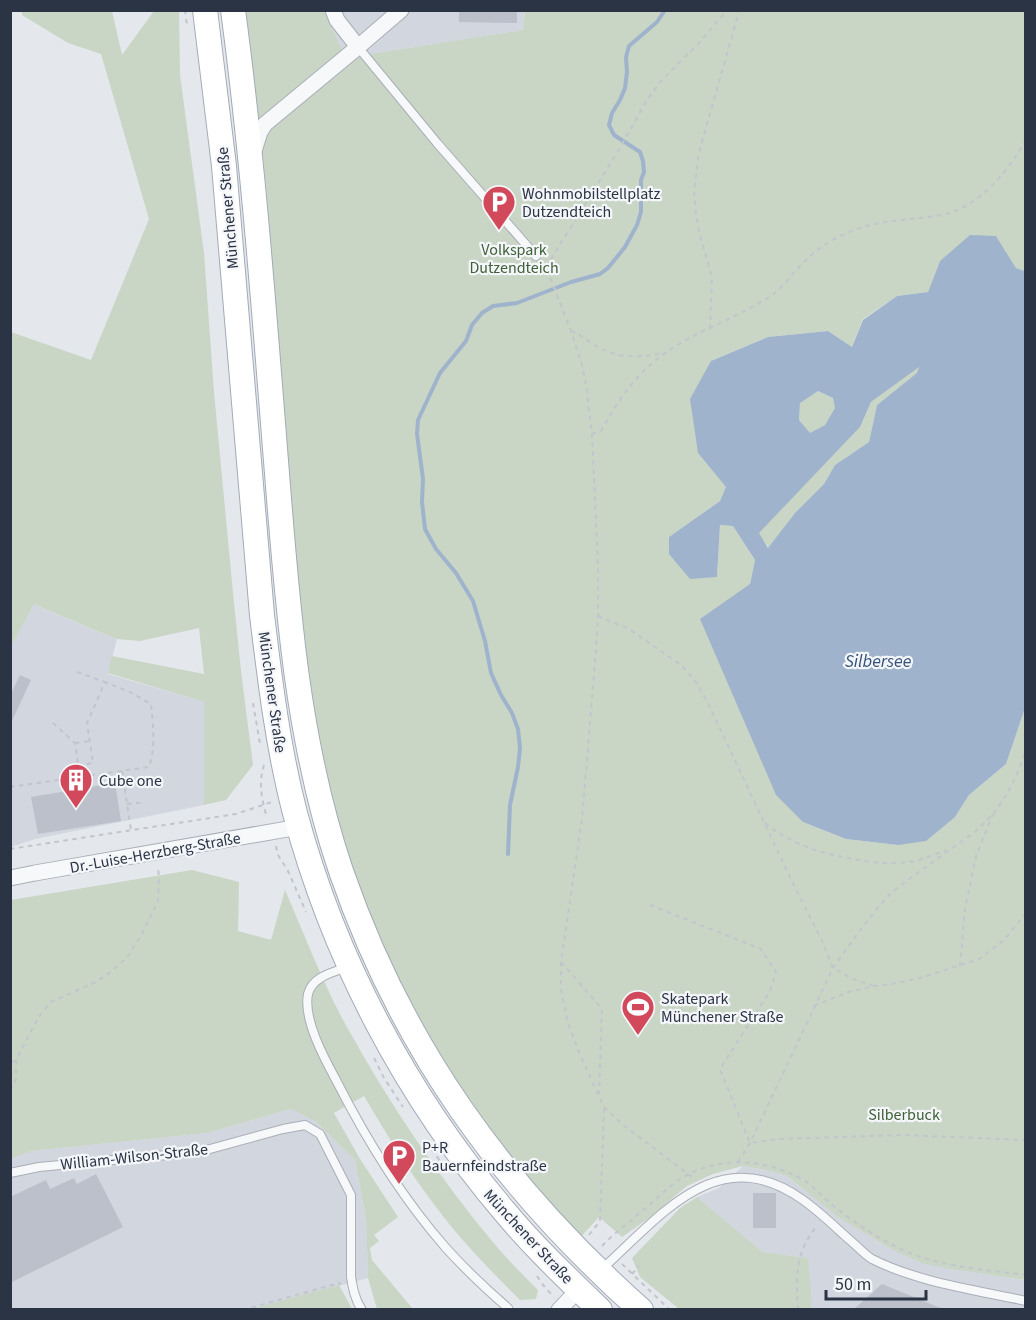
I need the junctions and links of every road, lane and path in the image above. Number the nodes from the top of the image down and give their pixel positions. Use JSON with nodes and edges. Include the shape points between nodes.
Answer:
{"nodes":[{"id":1,"x":205,"y":10,"type":"edge"},
{"id":2,"x":233,"y":10,"type":"edge"},
{"id":3,"x":333,"y":10,"type":"edge"},
{"id":4,"x":401,"y":10,"type":"edge"},
{"id":5,"x":729,"y":10,"type":"edge"},
{"id":6,"x":738,"y":10,"type":"edge"},
{"id":7,"x":358,"y":47,"type":"junction"},
{"id":8,"x":1026,"y":139,"type":"edge"},
{"id":9,"x":251,"y":161,"type":"junction"},
{"id":10,"x":536,"y":256,"type":"joint"},
{"id":11,"x":546,"y":267,"type":"junction"},
{"id":12,"x":710,"y":329,"type":"junction"},
{"id":13,"x":571,"y":331,"type":"junction"},
{"id":14,"x":666,"y":353,"type":"junction"},
{"id":15,"x":592,"y":434,"type":"junction"},
{"id":16,"x":598,"y":616,"type":"junction"},
{"id":17,"x":77,"y":672,"type":"dead end"},
{"id":18,"x":105,"y":682,"type":"junction"},
{"id":19,"x":53,"y":723,"type":"dead end"},
{"id":20,"x":90,"y":741,"type":"junction"},
{"id":21,"x":75,"y":742,"type":"junction"},
{"id":22,"x":1026,"y":750,"type":"edge"},
{"id":23,"x":78,"y":765,"type":"junction"},
{"id":24,"x":122,"y":770,"type":"junction"},
{"id":25,"x":260,"y":776,"type":"dead end"},
{"id":26,"x":80,"y":777,"type":"junction"},
{"id":27,"x":10,"y":787,"type":"edge"},
{"id":28,"x":144,"y":802,"type":"dead end"},
{"id":29,"x":127,"y":804,"type":"junction"},
{"id":30,"x":264,"y":804,"type":"junction"},
{"id":31,"x":994,"y":813,"type":"junction"},
{"id":32,"x":765,"y":822,"type":"junction"},
{"id":33,"x":327,"y":825,"type":"junction"},
{"id":34,"x":299,"y":827,"type":"junction"},
{"id":35,"x":131,"y":830,"type":"junction"},
{"id":36,"x":271,"y":832,"type":"junction"},
{"id":37,"x":952,"y":847,"type":"junction"},
{"id":38,"x":10,"y":849,"type":"edge"},
{"id":39,"x":278,"y":855,"type":"dead end"},
{"id":40,"x":10,"y":878,"type":"edge"},
{"id":41,"x":159,"y":879,"type":"dead end"},
{"id":42,"x":650,"y":905,"type":"dead end"},
{"id":43,"x":1026,"y":913,"type":"edge"},
{"id":44,"x":561,"y":962,"type":"junction"},
{"id":45,"x":960,"y":966,"type":"junction"},
{"id":46,"x":349,"y":967,"type":"junction"},
{"id":47,"x":834,"y":968,"type":"junction"},
{"id":48,"x":874,"y":986,"type":"junction"},
{"id":49,"x":814,"y":1006,"type":"junction"},
{"id":50,"x":16,"y":1060,"type":"junction"},
{"id":51,"x":10,"y":1062,"type":"edge"},
{"id":52,"x":10,"y":1090,"type":"edge"},
{"id":53,"x":598,"y":1096,"type":"junction"},
{"id":54,"x":604,"y":1107,"type":"junction"},
{"id":55,"x":1026,"y":1140,"type":"edge"},
{"id":56,"x":750,"y":1143,"type":"junction"},
{"id":57,"x":738,"y":1162,"type":"dead end"},
{"id":58,"x":10,"y":1173,"type":"edge"},
{"id":59,"x":516,"y":1183,"type":"junction"},
{"id":60,"x":703,"y":1186,"type":"junction"},
{"id":61,"x":488,"y":1192,"type":"junction"},
{"id":62,"x":834,"y":1207,"type":"dead end"},
{"id":63,"x":824,"y":1218,"type":"junction"},
{"id":64,"x":589,"y":1236,"type":"dead end"},
{"id":65,"x":639,"y":1266,"type":"dead end"},
{"id":66,"x":599,"y":1272,"type":"junction"},
{"id":67,"x":579,"y":1289,"type":"junction"},
{"id":68,"x":353,"y":1290,"type":"junction"},
{"id":69,"x":1026,"y":1301,"type":"edge"},
{"id":70,"x":508,"y":1308,"type":"edge"},
{"id":71,"x":243,"y":1310,"type":"edge"},
{"id":72,"x":362,"y":1310,"type":"edge"},
{"id":73,"x":559,"y":1310,"type":"edge"},
{"id":74,"x":600,"y":1310,"type":"edge"},
{"id":75,"x":640,"y":1310,"type":"edge"},
{"id":76,"x":670,"y":1310,"type":"edge"},
{"id":77,"x":798,"y":1310,"type":"edge"}],
"edges":[{"from":1,"to":34,"type":"main road","name":"Münchener Straße","via":[[224,166],[265,635],[278,736]]},
{"from":2,"to":9,"type":"main road","name":"Münchener Straße"},
{"from":3,"to":7,"type":"street"},
{"from":4,"to":7,"type":"street"},
{"from":5,"to":11,"type":"path","via":[[648,98]]},
{"from":6,"to":12,"type":"path","via":[[699,152],[694,190],[699,232],[712,277]]},
{"from":7,"to":9,"type":"street","via":[[264,124]]},
{"from":7,"to":10,"type":"lane"},
{"from":8,"to":12,"type":"path","via":[[1002,175],[972,202],[942,215],[876,223],[844,234],[817,250],[773,294]]},
{"from":9,"to":33,"type":"main road","name":"Münchener Straße","via":[[297,682]]},
{"from":10,"to":11,"type":"path"},
{"from":11,"to":13,"type":"path"},
{"from":12,"to":14,"type":"path"},
{"from":13,"to":14,"type":"path","via":[[620,356]]},
{"from":13,"to":15,"type":"path","via":[[584,374]]},
{"from":14,"to":15,"type":"path","via":[[637,377],[601,431]]},
{"from":15,"to":16,"type":"path"},
{"from":16,"to":32,"type":"path","via":[[629,629],[681,665],[696,682]]},
{"from":16,"to":44,"type":"path","via":[[582,819]]},
{"from":17,"to":18,"type":"path"},
{"from":18,"to":20,"type":"path","via":[[87,723]]},
{"from":18,"to":24,"type":"path","via":[[151,704],[153,757],[149,767]]},
{"from":19,"to":21,"type":"path"},
{"from":20,"to":21,"type":"path"},
{"from":20,"to":23,"type":"path","via":[[93,763]]},
{"from":21,"to":23,"type":"path"},
{"from":22,"to":31,"type":"path"},
{"from":23,"to":26,"type":"path"},
{"from":24,"to":26,"type":"path"},
{"from":24,"to":29,"type":"path"},
{"from":25,"to":30,"type":"path"},
{"from":26,"to":27,"type":"path"},
{"from":28,"to":29,"type":"path"},
{"from":29,"to":35,"type":"path"},
{"from":30,"to":35,"type":"path","via":[[236,814]]},
{"from":30,"to":36,"type":"path"},
{"from":31,"to":37,"type":"path"},
{"from":31,"to":45,"type":"path","via":[[977,853],[965,908]]},
{"from":32,"to":37,"type":"path","via":[[799,844],[877,863],[909,862]]},
{"from":32,"to":47,"type":"path"},
{"from":33,"to":34,"type":"main road"},
{"from":33,"to":59,"type":"main road","name":"Münchener Straße","via":[[361,923],[406,1021],[455,1102]]},
{"from":34,"to":36,"type":"street","name":"Dr.-Luise-Herzberg-Straße"},
{"from":34,"to":46,"type":"main road","name":"Münchener Straße"},
{"from":35,"to":38,"type":"path"},
{"from":36,"to":39,"type":"path"},
{"from":36,"to":40,"type":"street","name":"Dr.-Luise-Herzberg-Straße"},
{"from":37,"to":47,"type":"path","via":[[891,893]]},
{"from":41,"to":50,"type":"path","via":[[158,901],[128,956],[96,982],[51,1002]]},
{"from":42,"to":56,"type":"path","via":[[761,949],[776,972],[770,991],[720,1069]]},
{"from":43,"to":45,"type":"path","via":[[1005,940],[979,959]]},
{"from":44,"to":53,"type":"path","via":[[561,990],[568,1023]]},
{"from":44,"to":53,"type":"path","via":[[602,1009]]},
{"from":45,"to":48,"type":"path"},
{"from":46,"to":61,"type":"main road","name":"Münchener Straße","via":[[412,1083]]},
{"from":46,"to":70,"type":"lane","via":[[316,981],[309,992],[314,1035],[327,1064],[363,1132],[423,1219],[466,1270]]},
{"from":47,"to":48,"type":"path"},
{"from":47,"to":49,"type":"path"},
{"from":48,"to":49,"type":"path"},
{"from":49,"to":56,"type":"path"},
{"from":50,"to":51,"type":"path"},
{"from":50,"to":52,"type":"path","via":[[16,1079]]},
{"from":53,"to":54,"type":"path"},
{"from":54,"to":60,"type":"path"},
{"from":54,"to":64,"type":"path","via":[[600,1221]]},
{"from":55,"to":56,"type":"path","via":[[903,1135]]},
{"from":56,"to":57,"type":"path"},
{"from":58,"to":68,"type":"lane","name":"William-Wilson-Straße","via":[[199,1152],[305,1125],[320,1134],[351,1195]]},
{"from":59,"to":61,"type":"main road","via":[[507,1192]]},
{"from":59,"to":66,"type":"main road","name":"Münchener Straße"},
{"from":60,"to":63,"type":"lane","via":[[743,1177],[769,1182],[791,1192]]},
{"from":60,"to":66,"type":"lane","via":[[671,1206]]},
{"from":61,"to":67,"type":"main road","name":"Münchener Straße"},
{"from":62,"to":63,"type":"path"},
{"from":63,"to":69,"type":"lane","via":[[870,1258],[917,1277]]},
{"from":63,"to":77,"type":"path","via":[[803,1247],[797,1268]]},
{"from":65,"to":76,"type":"path","via":[[633,1274]]},
{"from":66,"to":67,"type":"main road","name":"Münchener Straße"},
{"from":66,"to":75,"type":"main road","name":"Münchener Straße"},
{"from":67,"to":73,"type":"street"},
{"from":67,"to":74,"type":"main road","name":"Münchener Straße"},
{"from":68,"to":71,"type":"path","via":[[339,1284]]},
{"from":68,"to":72,"type":"lane","name":"William-Wilson-Straße"}]}
